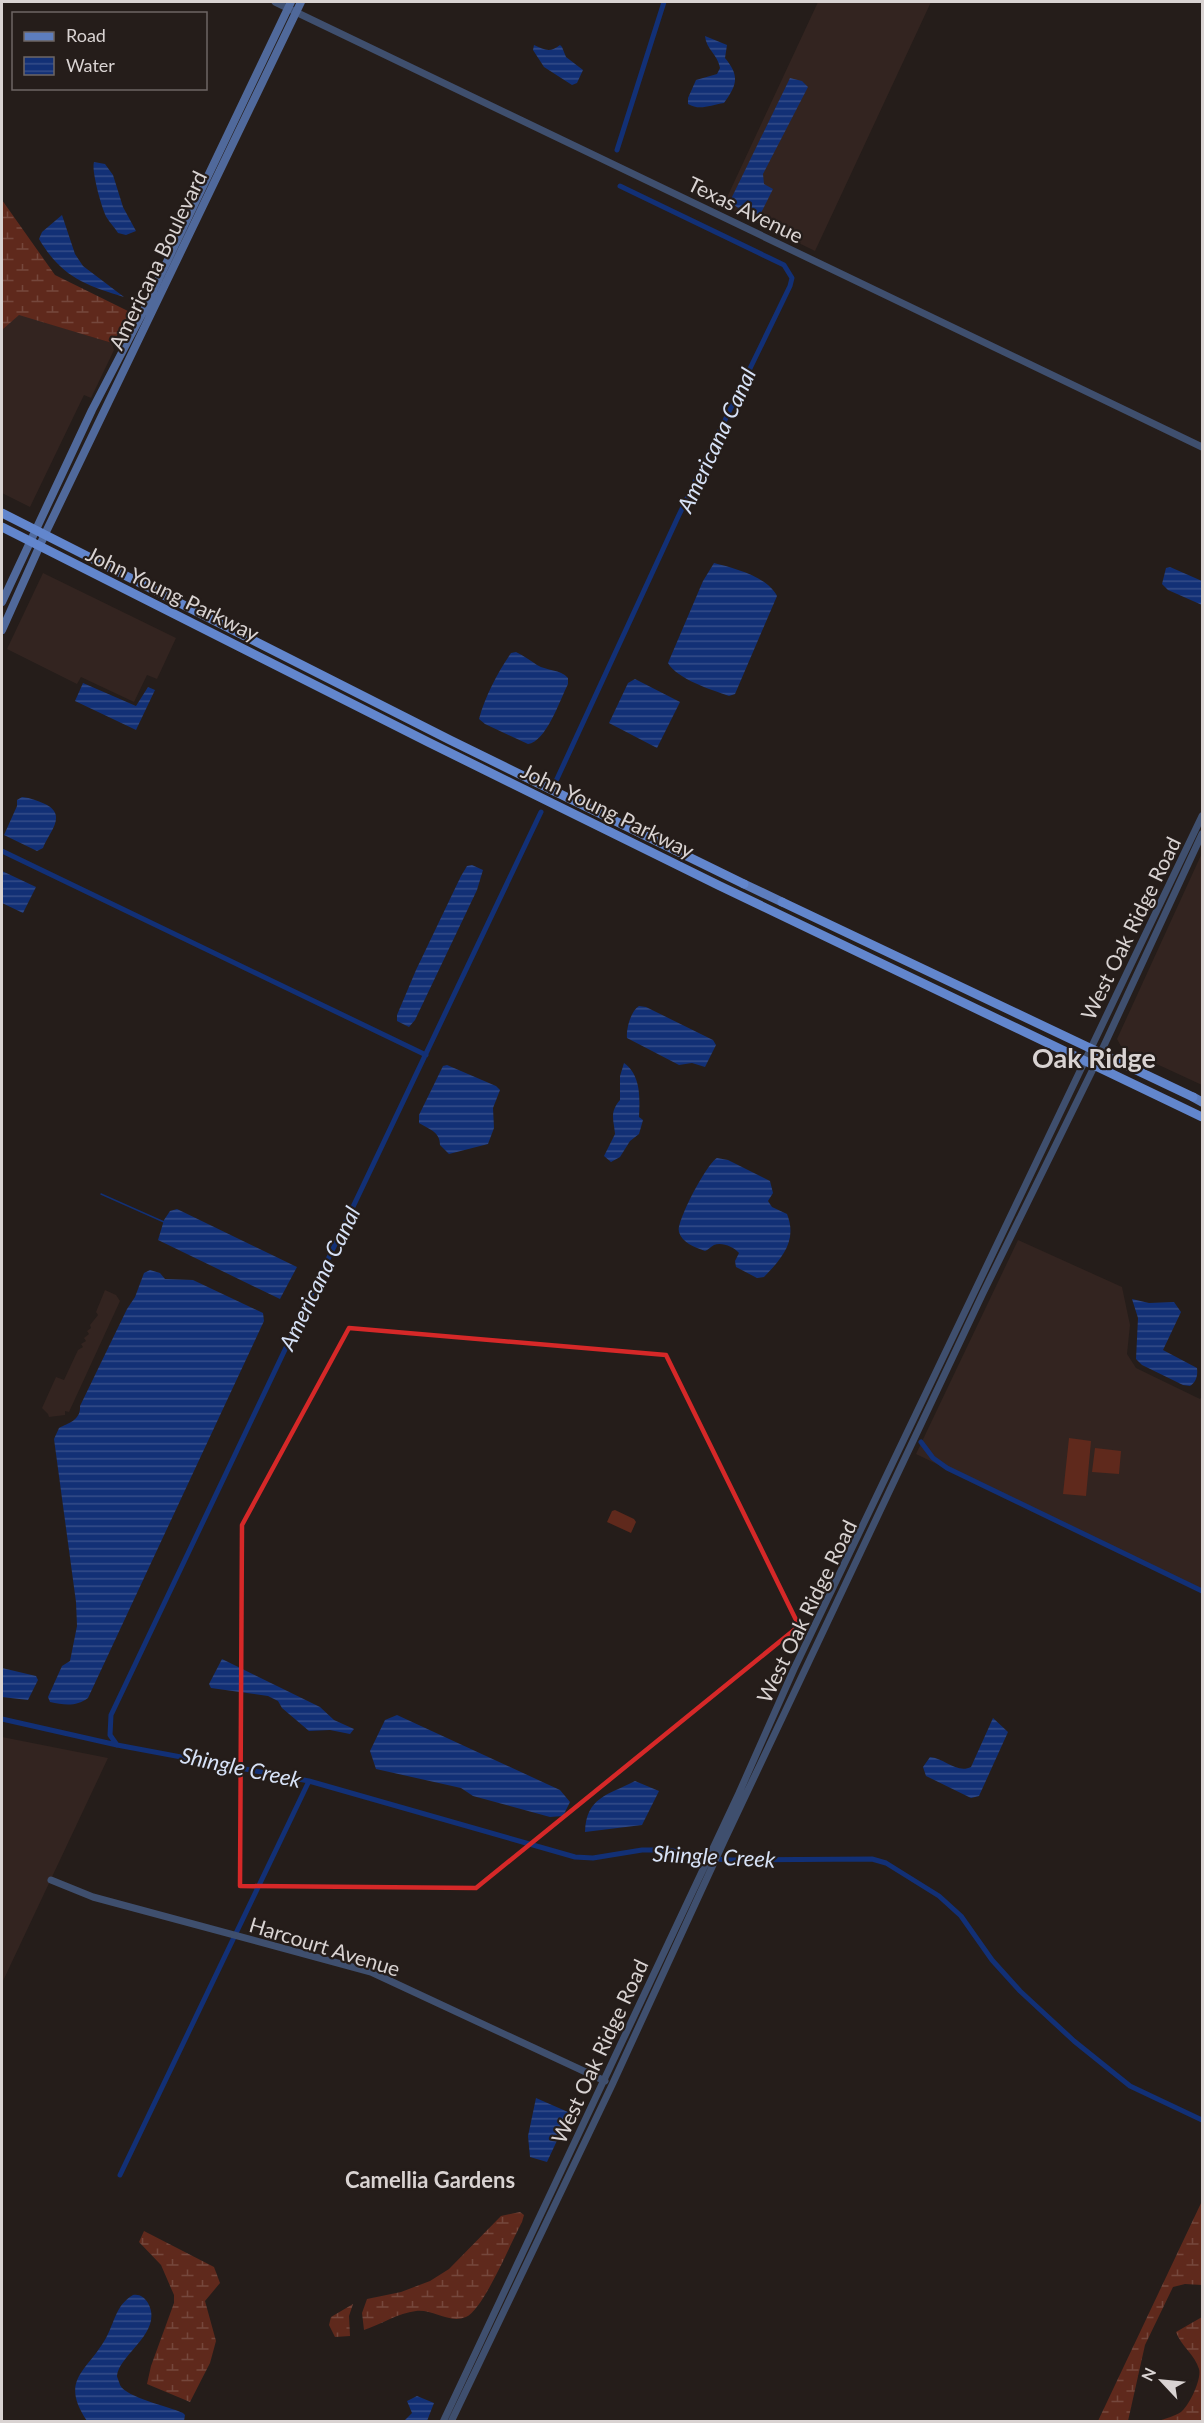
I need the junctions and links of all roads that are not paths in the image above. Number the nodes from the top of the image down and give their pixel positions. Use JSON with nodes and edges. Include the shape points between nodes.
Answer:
{"nodes":[{"id":1,"x":275,"y":2,"type":"edge"},
{"id":2,"x":301,"y":2,"type":"edge"},
{"id":3,"x":292,"y":7,"type":"edge"},
{"id":4,"x":116,"y":360,"type":"junction"},
{"id":5,"x":126,"y":365,"type":"junction"},
{"id":6,"x":92,"y":410,"type":"junction"},
{"id":7,"x":95,"y":430,"type":"junction"},
{"id":8,"x":1203,"y":447,"type":"edge"},
{"id":9,"x":2,"y":513,"type":"edge"},
{"id":10,"x":2,"y":527,"type":"edge"},
{"id":11,"x":35,"y":530,"type":"junction"},
{"id":12,"x":45,"y":534,"type":"junction"},
{"id":13,"x":30,"y":542,"type":"junction"},
{"id":14,"x":39,"y":546,"type":"junction"},
{"id":15,"x":2,"y":602,"type":"edge"},
{"id":16,"x":2,"y":630,"type":"edge"},
{"id":17,"x":450,"y":740,"type":"junction"},
{"id":18,"x":428,"y":742,"type":"junction"},
{"id":19,"x":1201,"y":822,"type":"edge"},
{"id":20,"x":1203,"y":834,"type":"edge"},
{"id":21,"x":1175,"y":874,"type":"junction"},
{"id":22,"x":744,"y":884,"type":"junction"},
{"id":23,"x":720,"y":886,"type":"junction"},
{"id":24,"x":782,"y":902,"type":"joint"},
{"id":25,"x":1155,"y":936,"type":"junction"},
{"id":26,"x":1091,"y":1048,"type":"junction"},
{"id":27,"x":1101,"y":1053,"type":"junction"},
{"id":28,"x":1085,"y":1060,"type":"junction"},
{"id":29,"x":1095,"y":1065,"type":"junction"},
{"id":30,"x":1193,"y":1097,"type":"joint"},
{"id":31,"x":1203,"y":1102,"type":"edge"},
{"id":32,"x":1203,"y":1117,"type":"edge"},
{"id":33,"x":1006,"y":1225,"type":"junction"},
{"id":34,"x":1014,"y":1228,"type":"junction"},
{"id":35,"x":968,"y":1306,"type":"junction"},
{"id":36,"x":945,"y":1374,"type":"junction"},
{"id":37,"x":864,"y":1536,"type":"junction"},
{"id":38,"x":798,"y":1662,"type":"junction"},
{"id":39,"x":789,"y":1705,"type":"junction"},
{"id":40,"x":767,"y":1731,"type":"junction"},
{"id":41,"x":762,"y":1763,"type":"junction"},
{"id":42,"x":710,"y":1854,"type":"junction"},
{"id":43,"x":51,"y":1880,"type":"dead end"},
{"id":44,"x":703,"y":1888,"type":"junction"},
{"id":45,"x":686,"y":1903,"type":"junction"},
{"id":46,"x":666,"y":1968,"type":"junction"},
{"id":47,"x":603,"y":2080,"type":"junction"},
{"id":48,"x":612,"y":2085,"type":"junction"},
{"id":49,"x":553,"y":2187,"type":"junction"},
{"id":50,"x":535,"y":2245,"type":"junction"},
{"id":51,"x":459,"y":2395,"type":"junction"},
{"id":52,"x":443,"y":2421,"type":"edge"},
{"id":53,"x":451,"y":2421,"type":"edge"}],
"edges":[{"from":1,"to":3,"type":"street","name":"Texas Avenue"},
{"from":2,"to":3,"type":"main road","name":"Americana Boulevard"},
{"from":3,"to":4,"type":"main road","name":"Americana Boulevard"},
{"from":3,"to":5,"type":"main road","name":"Americana Boulevard"},
{"from":3,"to":8,"type":"street","name":"Texas Avenue"},
{"from":4,"to":5,"type":"main road"},
{"from":4,"to":6,"type":"main road","name":"Americana Boulevard"},
{"from":5,"to":7,"type":"main road","name":"Americana Boulevard"},
{"from":6,"to":7,"type":"main road"},
{"from":6,"to":11,"type":"main road","name":"Americana Boulevard"},
{"from":7,"to":12,"type":"main road","name":"Americana Boulevard"},
{"from":9,"to":11,"type":"highway","name":"John Young Parkway"},
{"from":10,"to":13,"type":"highway","name":"John Young Parkway"},
{"from":11,"to":12,"type":"highway","name":"John Young Parkway"},
{"from":11,"to":13,"type":"main road","name":"Americana Boulevard"},
{"from":12,"to":14,"type":"main road","name":"Americana Boulevard"},
{"from":12,"to":17,"type":"highway","name":"John Young Parkway"},
{"from":13,"to":14,"type":"highway","name":"John Young Parkway"},
{"from":13,"to":15,"type":"main road","name":"Americana Boulevard"},
{"from":14,"to":16,"type":"main road","name":"Americana Boulevard"},
{"from":14,"to":18,"type":"highway","name":"John Young Parkway"},
{"from":17,"to":18,"type":"highway"},
{"from":17,"to":22,"type":"highway","name":"John Young Parkway"},
{"from":18,"to":23,"type":"highway","name":"John Young Parkway"},
{"from":19,"to":21,"type":"street","name":"West Oak Ridge Road"},
{"from":20,"to":25,"type":"street","name":"West Oak Ridge Road"},
{"from":21,"to":25,"type":"street","via":[[1155,924]]},
{"from":21,"to":26,"type":"street","name":"West Oak Ridge Road"},
{"from":22,"to":23,"type":"highway"},
{"from":22,"to":24,"type":"main road","name":"John Young Parkway"},
{"from":23,"to":28,"type":"highway","name":"John Young Parkway"},
{"from":24,"to":26,"type":"highway","name":"John Young Parkway"},
{"from":25,"to":27,"type":"street","name":"West Oak Ridge Road"},
{"from":26,"to":27,"type":"highway","name":"John Young Parkway"},
{"from":26,"to":28,"type":"street","name":"West Oak Ridge Road"},
{"from":27,"to":29,"type":"street","name":"West Oak Ridge Road"},
{"from":27,"to":30,"type":"highway","name":"John Young Parkway"},
{"from":28,"to":29,"type":"highway","name":"John Young Parkway"},
{"from":28,"to":33,"type":"street","name":"West Oak Ridge Road"},
{"from":29,"to":32,"type":"highway","name":"John Young Parkway"},
{"from":29,"to":34,"type":"street","name":"West Oak Ridge Road"},
{"from":30,"to":31,"type":"main road","name":"John Young Parkway"},
{"from":33,"to":34,"type":"street"},
{"from":33,"to":35,"type":"street","name":"West Oak Ridge Road"},
{"from":34,"to":36,"type":"street","name":"West Oak Ridge Road"},
{"from":35,"to":36,"type":"street","via":[[965,1323],[943,1369]]},
{"from":35,"to":37,"type":"street","name":"West Oak Ridge Road"},
{"from":36,"to":37,"type":"street","name":"West Oak Ridge Road"},
{"from":37,"to":38,"type":"street","name":"West Oak Ridge Road"},
{"from":37,"to":39,"type":"street","name":"West Oak Ridge Road","via":[[849,1578]]},
{"from":38,"to":39,"type":"street","via":[[798,1678],[787,1699]]},
{"from":38,"to":40,"type":"street","name":"West Oak Ridge Road"},
{"from":39,"to":41,"type":"street","name":"West Oak Ridge Road"},
{"from":40,"to":41,"type":"street","via":[[771,1734],[759,1757]]},
{"from":40,"to":42,"type":"street","name":"West Oak Ridge Road"},
{"from":41,"to":44,"type":"street","name":"West Oak Ridge Road"},
{"from":42,"to":44,"type":"street","via":[[700,1886]]},
{"from":42,"to":45,"type":"street","name":"West Oak Ridge Road"},
{"from":43,"to":47,"type":"street","name":"Harcourt Avenue","via":[[93,1897],[371,1972]]},
{"from":44,"to":46,"type":"street","name":"West Oak Ridge Road"},
{"from":45,"to":46,"type":"street","via":[[689,1907],[666,1956]]},
{"from":45,"to":47,"type":"street","name":"West Oak Ridge Road"},
{"from":46,"to":48,"type":"street","name":"West Oak Ridge Road"},
{"from":47,"to":48,"type":"street","name":"Harcourt Avenue"},
{"from":47,"to":49,"type":"street","name":"West Oak Ridge Road"},
{"from":48,"to":50,"type":"street","name":"West Oak Ridge Road"},
{"from":49,"to":50,"type":"street","via":[[551,2201],[531,2242]]},
{"from":49,"to":51,"type":"street","name":"West Oak Ridge Road"},
{"from":50,"to":51,"type":"street","name":"West Oak Ridge Road"},
{"from":51,"to":52,"type":"street","name":"West Oak Ridge Road"},
{"from":51,"to":53,"type":"street","name":"West Oak Ridge Road"}]}
